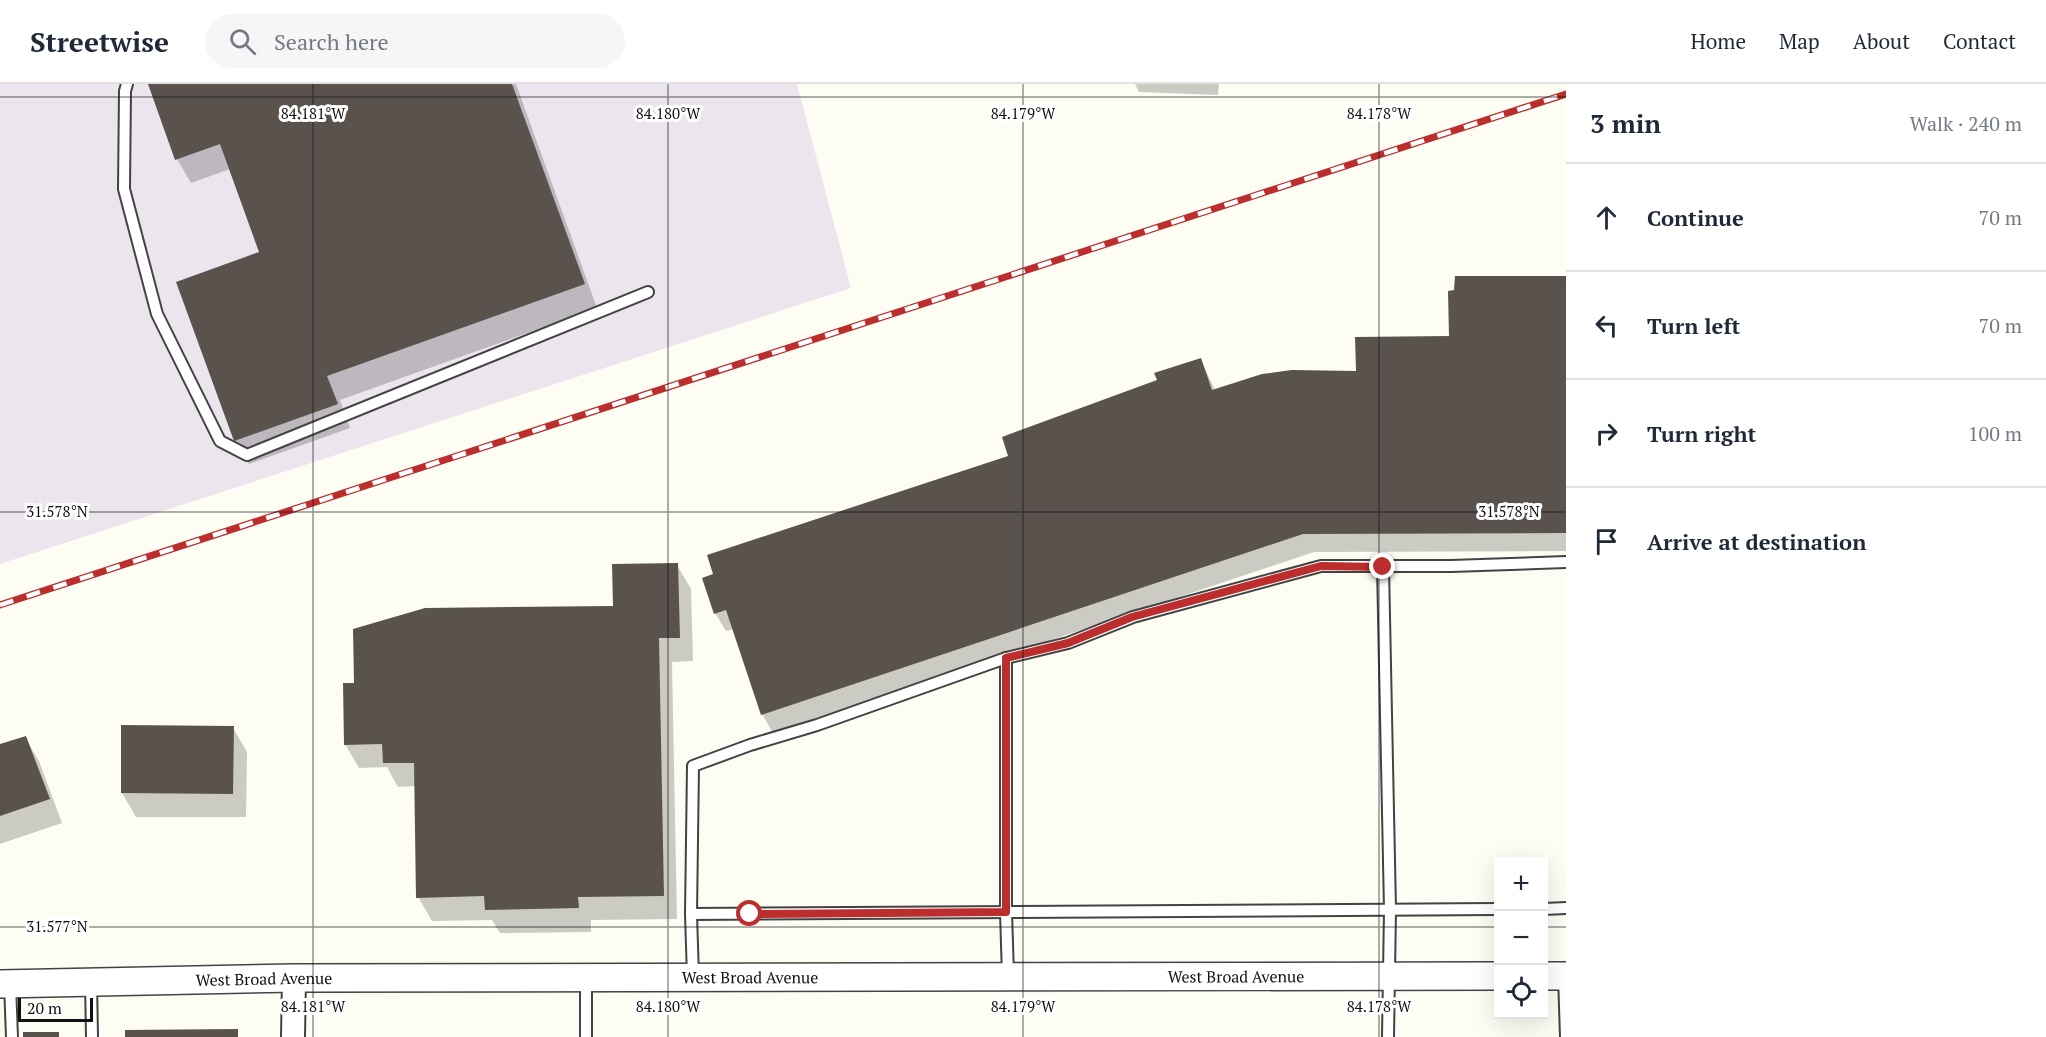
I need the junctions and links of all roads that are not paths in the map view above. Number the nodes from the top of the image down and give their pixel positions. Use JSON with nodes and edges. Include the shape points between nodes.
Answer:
{"nodes":[{"id":1,"x":127,"y":84,"type":"edge"},
{"id":2,"x":648,"y":292,"type":"dead end"},
{"id":3,"x":1566,"y":562,"type":"edge"},
{"id":4,"x":1383,"y":567,"type":"junction"},
{"id":5,"x":1006,"y":658,"type":"junction"},
{"id":6,"x":1566,"y":908,"type":"edge"},
{"id":7,"x":1494,"y":909,"type":"edge"},
{"id":8,"x":1548,"y":909,"type":"edge"},
{"id":9,"x":1390,"y":910,"type":"junction"},
{"id":10,"x":1006,"y":912,"type":"junction"},
{"id":11,"x":692,"y":914,"type":"junction"},
{"id":12,"x":1390,"y":976,"type":"junction"},
{"id":13,"x":1494,"y":976,"type":"edge"},
{"id":14,"x":1558,"y":976,"type":"edge"},
{"id":15,"x":1008,"y":977,"type":"junction"},
{"id":16,"x":294,"y":978,"type":"junction"},
{"id":17,"x":586,"y":978,"type":"junction"},
{"id":18,"x":693,"y":978,"type":"junction"},
{"id":19,"x":91,"y":982,"type":"junction"},
{"id":20,"x":5,"y":984,"type":"edge"},
{"id":21,"x":12,"y":1037,"type":"edge"},
{"id":22,"x":92,"y":1037,"type":"edge"},
{"id":23,"x":293,"y":1037,"type":"edge"},
{"id":24,"x":586,"y":1037,"type":"edge"},
{"id":25,"x":1388,"y":1037,"type":"edge"},
{"id":26,"x":1566,"y":1037,"type":"edge"}],
"edges":[{"from":1,"to":2,"type":"lane","via":[[124,189],[157,314],[220,441],[247,454]]},
{"from":3,"to":4,"type":"lane"},
{"from":4,"to":5,"type":"lane","via":[[1321,566],[1155,610],[1068,643]]},
{"from":4,"to":9,"type":"lane"},
{"from":5,"to":10,"type":"lane"},
{"from":5,"to":11,"type":"lane","via":[[693,766]]},
{"from":6,"to":8,"type":"lane"},
{"from":7,"to":9,"type":"lane"},
{"from":9,"to":10,"type":"lane"},
{"from":9,"to":12,"type":"lane"},
{"from":10,"to":11,"type":"lane"},
{"from":10,"to":15,"type":"lane"},
{"from":11,"to":18,"type":"lane"},
{"from":12,"to":13,"type":"street","name":"West Broad Avenue"},
{"from":12,"to":15,"type":"street","name":"West Broad Avenue"},
{"from":12,"to":25,"type":"lane"},
{"from":14,"to":26,"type":"lane"},
{"from":15,"to":18,"type":"street","name":"West Broad Avenue"},
{"from":16,"to":17,"type":"street","name":"West Broad Avenue"},
{"from":16,"to":19,"type":"street","name":"West Broad Avenue"},
{"from":16,"to":23,"type":"street"},
{"from":17,"to":18,"type":"street","name":"West Broad Avenue"},
{"from":17,"to":24,"type":"lane"},
{"from":19,"to":20,"type":"street","name":"West Broad Avenue"},
{"from":19,"to":22,"type":"lane"},
{"from":20,"to":21,"type":"lane"}]}
